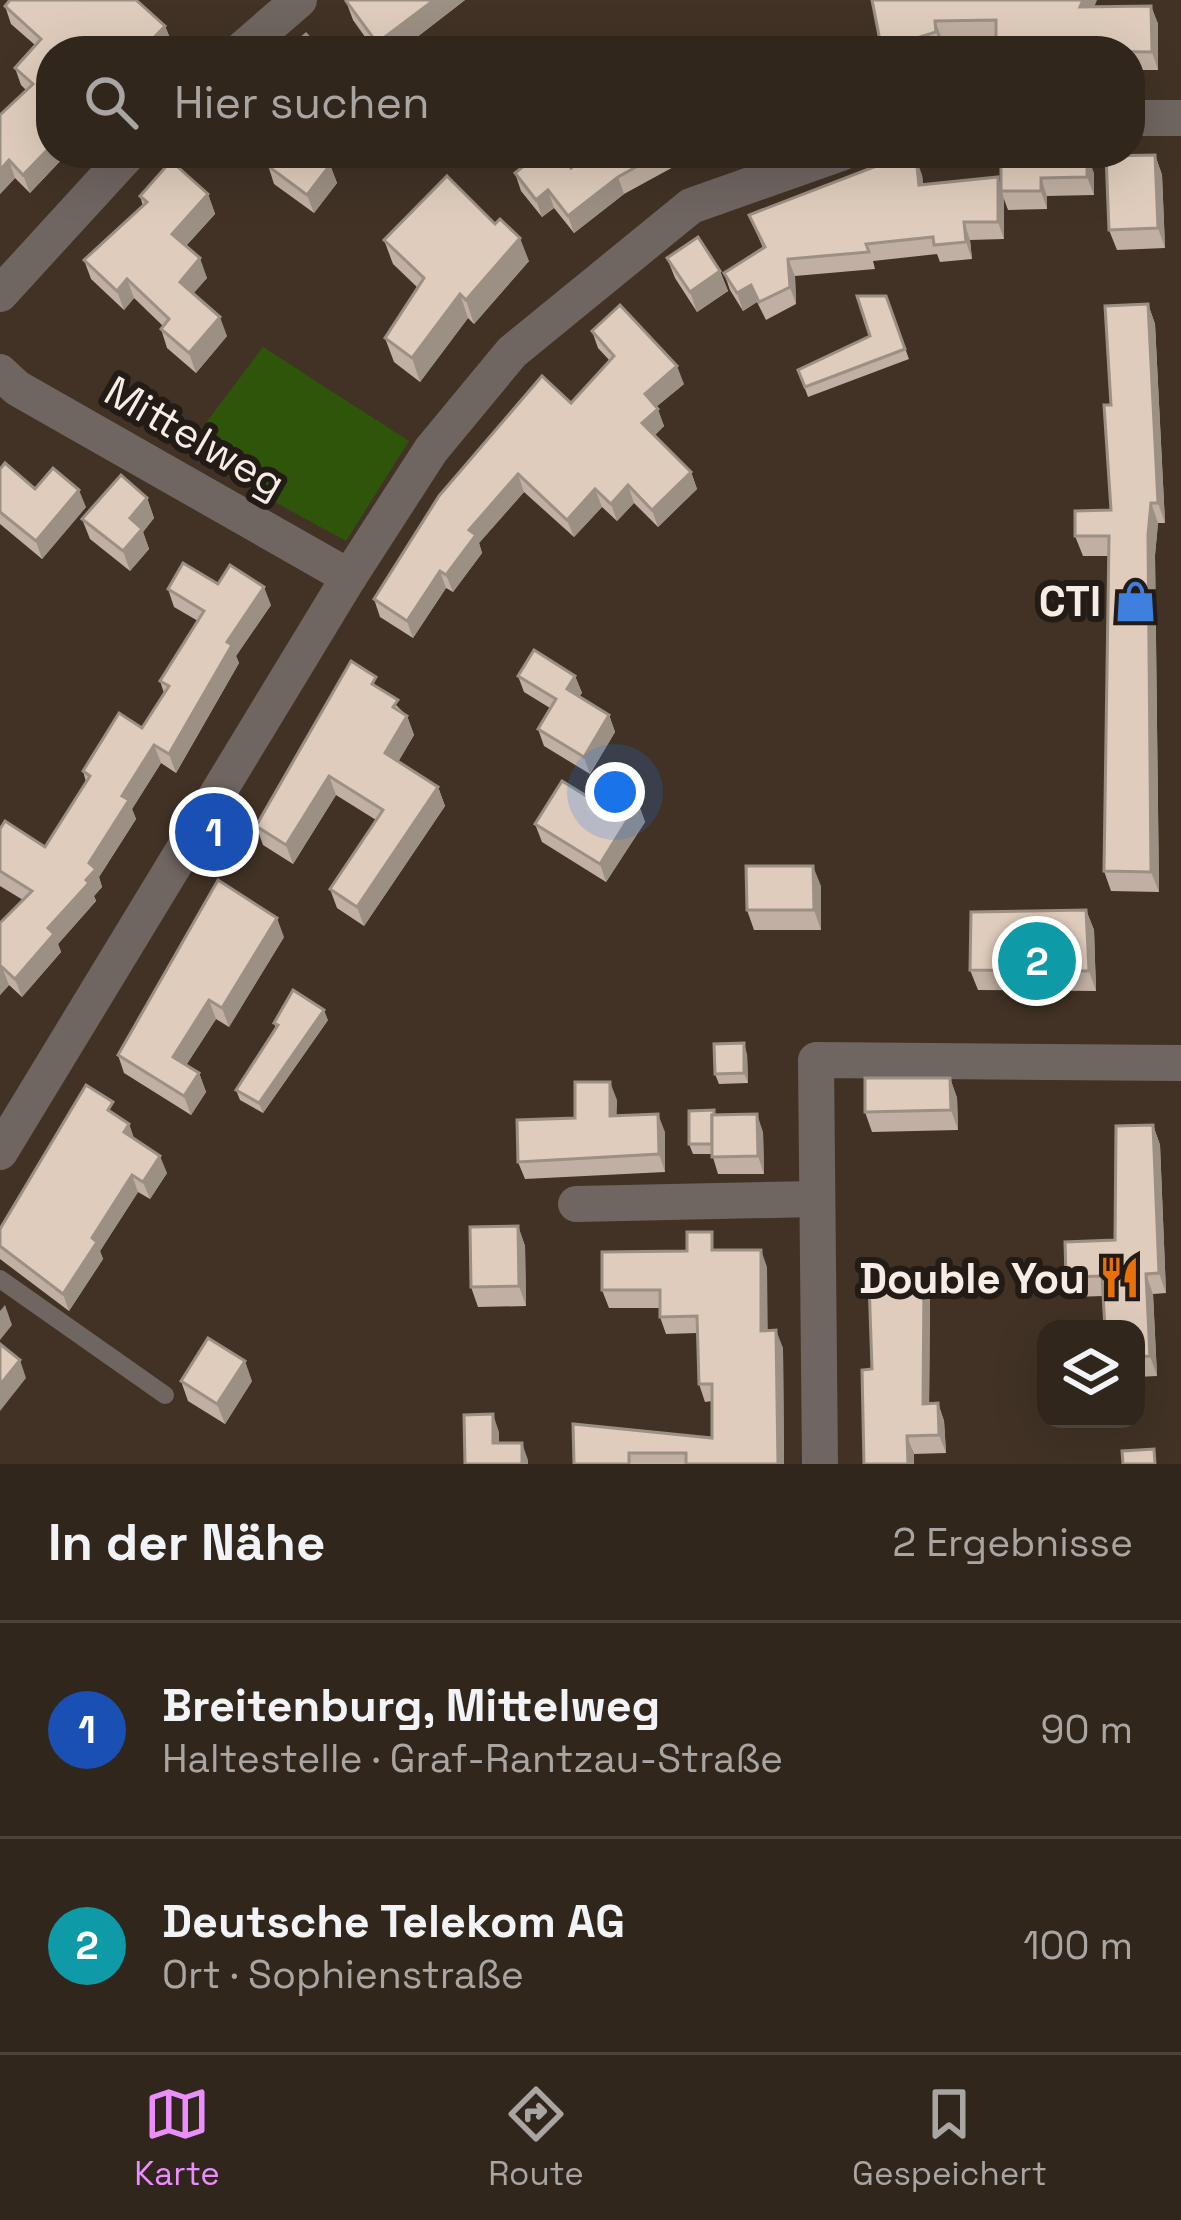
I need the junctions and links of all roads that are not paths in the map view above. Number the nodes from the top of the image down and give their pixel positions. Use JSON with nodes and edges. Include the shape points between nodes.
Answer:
{"nodes":[{"id":1,"x":299,"y":0,"type":"edge"},
{"id":2,"x":257,"y":36,"type":"edge"},
{"id":3,"x":1145,"y":118,"type":"edge"},
{"id":4,"x":1181,"y":118,"type":"edge"},
{"id":5,"x":115,"y":168,"type":"edge"},
{"id":6,"x":799,"y":168,"type":"edge"},
{"id":7,"x":0,"y":294,"type":"edge"},
{"id":8,"x":0,"y":372,"type":"edge"},
{"id":9,"x":349,"y":577,"type":"junction"},
{"id":10,"x":1181,"y":1063,"type":"edge"},
{"id":11,"x":2,"y":1143,"type":"edge"},
{"id":12,"x":816,"y":1199,"type":"junction"},
{"id":13,"x":576,"y":1204,"type":"dead end"},
{"id":14,"x":0,"y":1279,"type":"edge"},
{"id":15,"x":165,"y":1395,"type":"dead end"},
{"id":16,"x":820,"y":1464,"type":"edge"}],
"edges":[{"from":1,"to":2,"type":"street"},
{"from":3,"to":4,"type":"street"},
{"from":5,"to":7,"type":"street"},
{"from":6,"to":9,"type":"street","via":[[692,206],[512,352],[430,450]]},
{"from":8,"to":9,"type":"street","name":"Mittelweg"},
{"from":9,"to":11,"type":"street"},
{"from":10,"to":12,"type":"street","via":[[816,1060]]},
{"from":12,"to":13,"type":"street"},
{"from":12,"to":16,"type":"street"},
{"from":14,"to":15,"type":"lane"}]}
